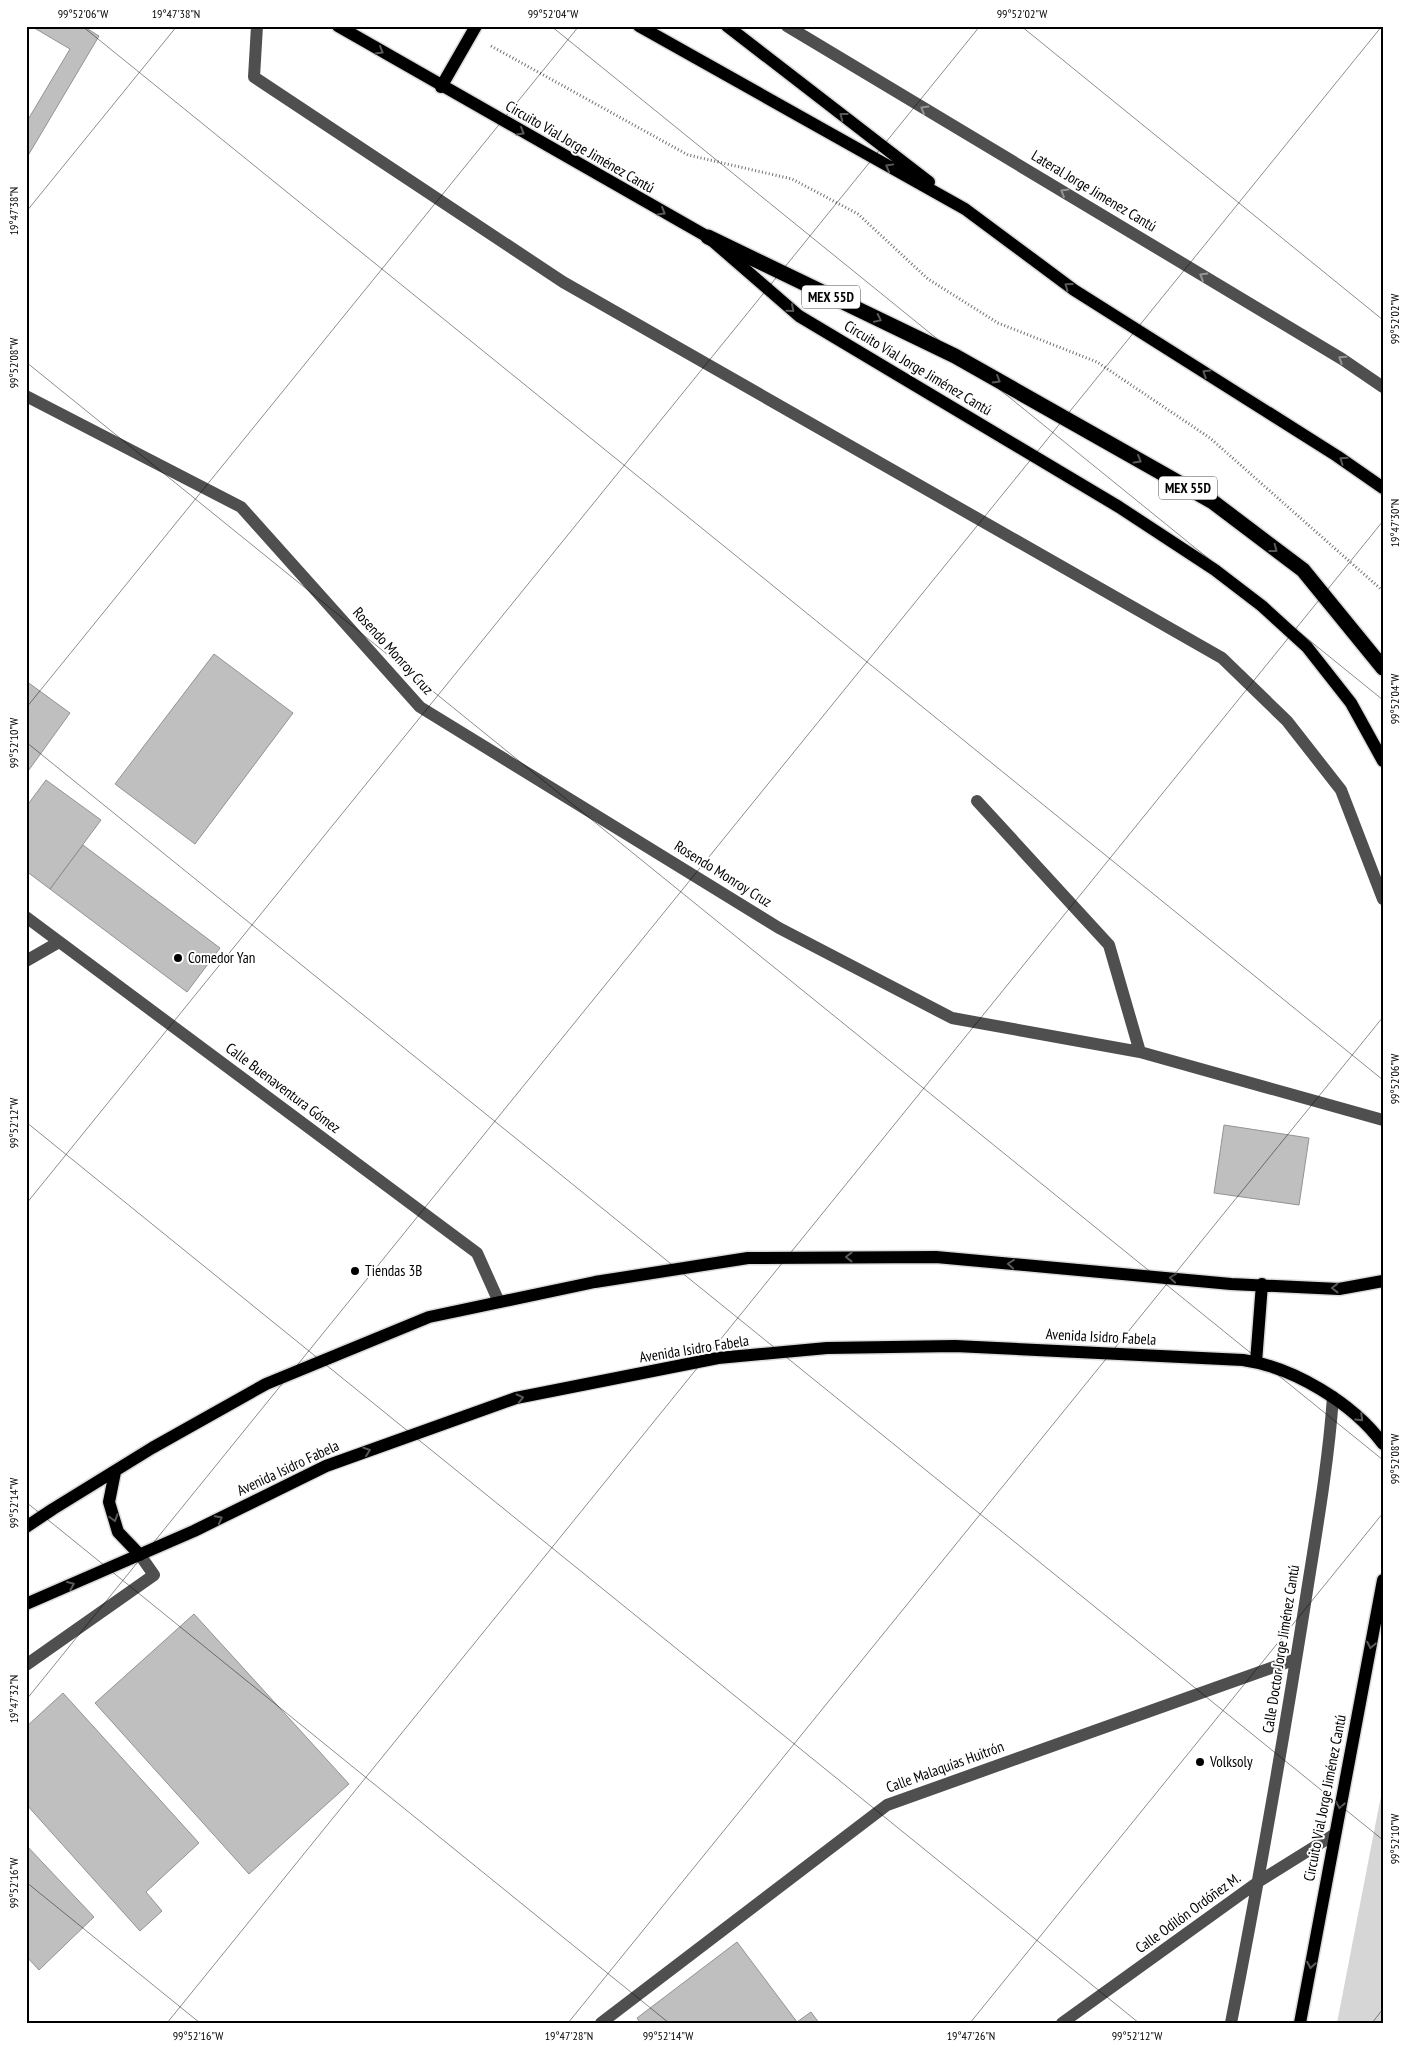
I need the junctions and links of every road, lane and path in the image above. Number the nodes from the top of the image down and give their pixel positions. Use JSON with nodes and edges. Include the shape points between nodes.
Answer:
{"nodes":[{"id":1,"x":257,"y":26,"type":"edge"},
{"id":2,"x":338,"y":26,"type":"edge"},
{"id":3,"x":639,"y":26,"type":"edge"},
{"id":4,"x":727,"y":26,"type":"edge"},
{"id":5,"x":787,"y":26,"type":"edge"},
{"id":6,"x":474,"y":31,"type":"edge"},
{"id":7,"x":441,"y":86,"type":"junction"},
{"id":8,"x":965,"y":210,"type":"junction"},
{"id":9,"x":708,"y":238,"type":"junction"},
{"id":10,"x":1383,"y":387,"type":"edge"},
{"id":11,"x":26,"y":396,"type":"edge"},
{"id":12,"x":1383,"y":488,"type":"edge"},
{"id":13,"x":1383,"y":591,"type":"edge"},
{"id":14,"x":1383,"y":668,"type":"edge"},
{"id":15,"x":1383,"y":761,"type":"edge"},
{"id":16,"x":977,"y":801,"type":"dead end"},
{"id":17,"x":1383,"y":899,"type":"edge"},
{"id":18,"x":26,"y":917,"type":"edge"},
{"id":19,"x":59,"y":942,"type":"junction"},
{"id":20,"x":26,"y":961,"type":"edge"},
{"id":21,"x":1140,"y":1052,"type":"junction"},
{"id":22,"x":1383,"y":1120,"type":"edge"},
{"id":23,"x":1383,"y":1281,"type":"edge"},
{"id":24,"x":1262,"y":1284,"type":"junction"},
{"id":25,"x":500,"y":1302,"type":"junction"},
{"id":26,"x":1256,"y":1362,"type":"junction"},
{"id":27,"x":1333,"y":1397,"type":"junction"},
{"id":28,"x":1383,"y":1444,"type":"edge"},
{"id":29,"x":115,"y":1472,"type":"junction"},
{"id":30,"x":26,"y":1527,"type":"edge"},
{"id":31,"x":140,"y":1555,"type":"junction"},
{"id":32,"x":1383,"y":1580,"type":"edge"},
{"id":33,"x":26,"y":1604,"type":"edge"},
{"id":34,"x":1296,"y":1659,"type":"junction"},
{"id":35,"x":26,"y":1665,"type":"edge"},
{"id":36,"x":1335,"y":1834,"type":"junction"},
{"id":37,"x":1258,"y":1882,"type":"junction"},
{"id":38,"x":602,"y":2023,"type":"edge"},
{"id":39,"x":1062,"y":2023,"type":"edge"},
{"id":40,"x":1231,"y":2023,"type":"edge"},
{"id":41,"x":1300,"y":2023,"type":"edge"}],
"edges":[{"from":1,"to":17,"type":"street","via":[[254,77],[563,282],[1222,658],[1287,721],[1341,790]]},
{"from":2,"to":7,"type":"main road","name":"Circuito Vial Jorge Jiménez Cantú","one_way":true},
{"from":8,"to":3,"type":"main road","one_way":true},
{"from":8,"to":4,"type":"main road","one_way":true},
{"from":10,"to":5,"type":"street","name":"Lateral Jorge Jimenez Cantú","one_way":true,"via":[[1342,359]]},
{"from":6,"to":7,"type":"main road"},
{"from":6,"to":13,"type":"path","via":[[688,155],[792,179],[858,214],[928,279],[998,324],[1097,362],[1210,438]]},
{"from":7,"to":9,"type":"main road","name":"Circuito Vial Jorge Jiménez Cantú","one_way":true},
{"from":12,"to":8,"type":"main road","one_way":true,"via":[[1074,290]]},
{"from":9,"to":14,"type":"highway","number":"MEX 55D","one_way":true,"via":[[955,356],[1213,502],[1302,570]]},
{"from":9,"to":15,"type":"main road","name":"Circuito Vial Jorge Jiménez Cantú","one_way":true,"via":[[799,316],[1119,507],[1215,570],[1262,606],[1306,647],[1351,703]]},
{"from":11,"to":21,"type":"street","name":"Rosendo Monroy Cruz","via":[[242,507],[420,707],[778,928],[952,1018]]},
{"from":16,"to":21,"type":"street","via":[[1109,945]]},
{"from":18,"to":19,"type":"street","name":"Calle Buenaventura Gómez"},
{"from":19,"to":20,"type":"street"},
{"from":19,"to":25,"type":"street","name":"Calle Buenaventura Gómez","via":[[477,1253]]},
{"from":21,"to":22,"type":"street","name":"Rosendo Monroy Cruz"},
{"from":23,"to":24,"type":"main road","one_way":true,"via":[[1339,1289]]},
{"from":24,"to":25,"type":"main road","one_way":true,"via":[[1231,1284],[936,1257],[748,1258],[595,1282]]},
{"from":24,"to":26,"type":"main road"},
{"from":25,"to":29,"type":"main road","via":[[429,1316],[266,1384]]},
{"from":26,"to":27,"type":"main road","name":"Avenida Isidro Fabela","via":[[1296,1377]]},
{"from":31,"to":26,"type":"main road","name":"Avenida Isidro Fabela","one_way":true,"via":[[326,1466],[516,1398],[718,1358],[828,1348],[955,1346]]},
{"from":27,"to":28,"type":"main road","name":"Avenida Isidro Fabela","one_way":true,"via":[[1355,1412]]},
{"from":27,"to":34,"type":"street","name":"Calle Doctor Jorge Jiménez Cantú","via":[[1330,1442]]},
{"from":29,"to":30,"type":"main road"},
{"from":29,"to":31,"type":"main road","one_way":true,"via":[[109,1502],[118,1532]]},
{"from":33,"to":31,"type":"main road","name":"Avenida Isidro Fabela","one_way":true},
{"from":31,"to":35,"type":"street","via":[[154,1575]]},
{"from":32,"to":36,"type":"main road","name":"Circuito Vial Jorge Jiménez Cantú","one_way":true},
{"from":34,"to":37,"type":"street","name":"Calle Doctor Jorge Jiménez Cantú"},
{"from":34,"to":38,"type":"street","name":"Calle Malaquías Huitrón","via":[[887,1805]]},
{"from":36,"to":37,"type":"street","name":"Calle Odilón Ordóñez M."},
{"from":36,"to":41,"type":"main road","name":"Circuito Vial Jorge Jiménez Cantú","one_way":true},
{"from":37,"to":39,"type":"street","name":"Calle Odilón Ordóñez M."},
{"from":37,"to":40,"type":"street","name":"Calle Doctor Jorge Jiménez Cantú"}]}
